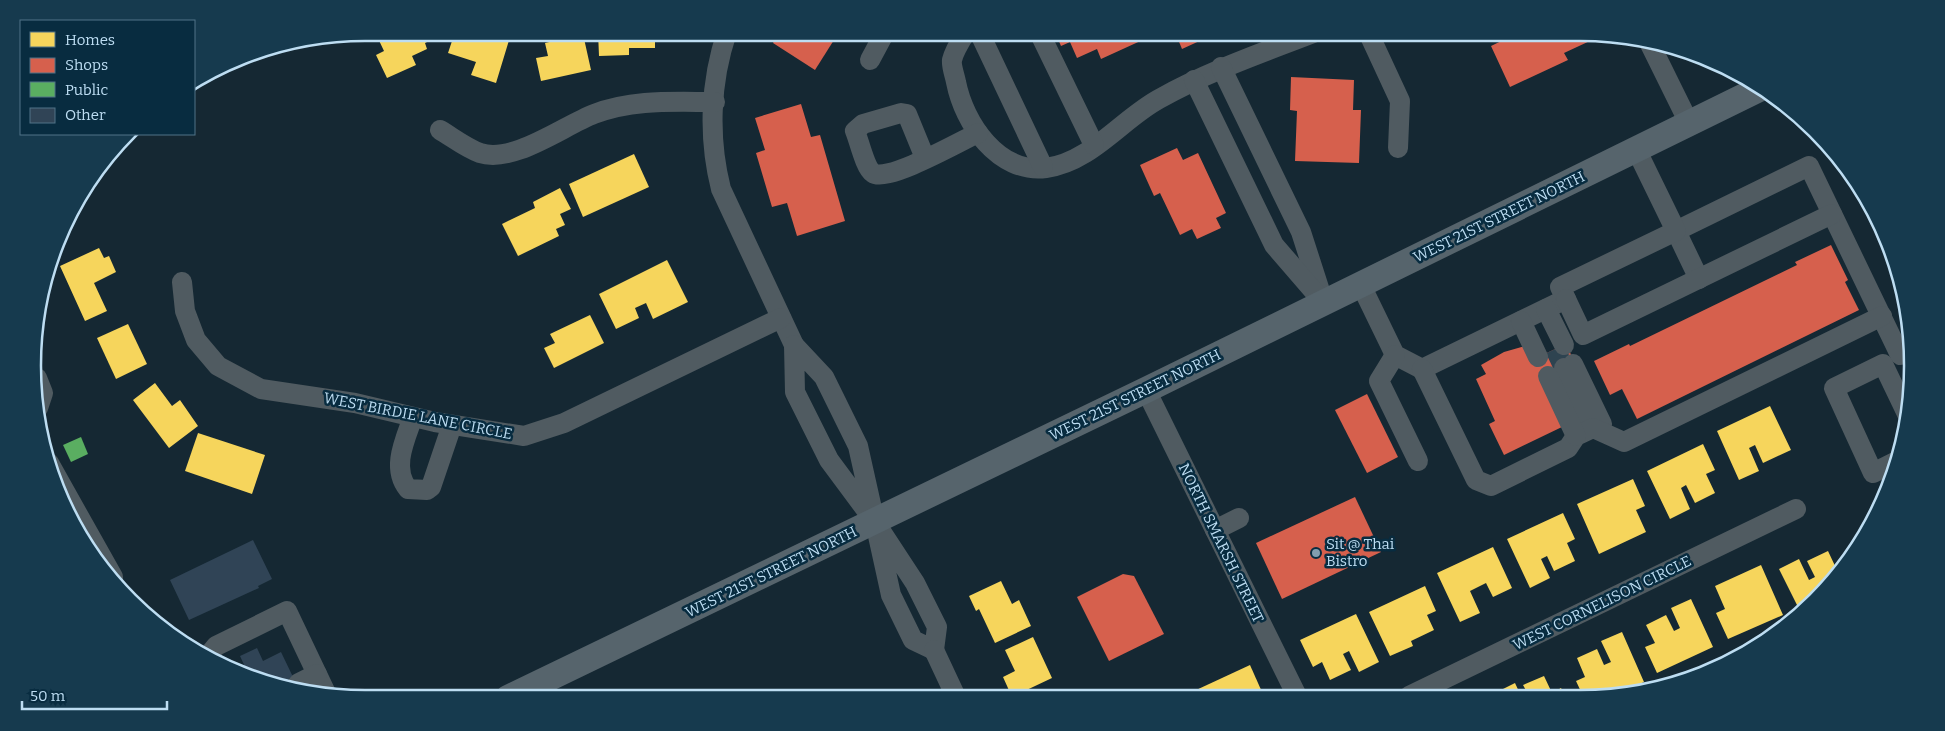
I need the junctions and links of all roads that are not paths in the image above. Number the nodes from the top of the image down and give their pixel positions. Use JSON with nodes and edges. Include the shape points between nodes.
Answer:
{"nodes":[{"id":1,"x":724,"y":41,"type":"edge"},
{"id":2,"x":880,"y":41,"type":"edge"},
{"id":3,"x":962,"y":41,"type":"edge"},
{"id":4,"x":983,"y":41,"type":"edge"},
{"id":5,"x":1043,"y":41,"type":"edge"},
{"id":6,"x":1292,"y":41,"type":"edge"},
{"id":7,"x":1372,"y":41,"type":"edge"},
{"id":8,"x":1653,"y":49,"type":"edge"},
{"id":9,"x":870,"y":60,"type":"dead end"},
{"id":10,"x":1222,"y":67,"type":"junction"},
{"id":11,"x":1194,"y":80,"type":"junction"},
{"id":12,"x":1753,"y":92,"type":"edge"},
{"id":13,"x":715,"y":102,"type":"junction"},
{"id":14,"x":1689,"y":123,"type":"junction"},
{"id":15,"x":440,"y":130,"type":"dead end"},
{"id":16,"x":978,"y":132,"type":"junction"},
{"id":17,"x":1094,"y":145,"type":"junction"},
{"id":18,"x":1398,"y":148,"type":"dead end"},
{"id":19,"x":1636,"y":149,"type":"junction"},
{"id":20,"x":925,"y":158,"type":"dead end"},
{"id":21,"x":1043,"y":168,"type":"junction"},
{"id":22,"x":1832,"y":214,"type":"junction"},
{"id":23,"x":1676,"y":231,"type":"junction"},
{"id":24,"x":1699,"y":279,"type":"junction"},
{"id":25,"x":182,"y":282,"type":"dead end"},
{"id":26,"x":1361,"y":285,"type":"junction"},
{"id":27,"x":1566,"y":300,"type":"junction"},
{"id":28,"x":1324,"y":303,"type":"junction"},
{"id":29,"x":1533,"y":315,"type":"junction"},
{"id":30,"x":1882,"y":316,"type":"junction"},
{"id":31,"x":782,"y":318,"type":"junction"},
{"id":32,"x":794,"y":345,"type":"junction"},
{"id":33,"x":1395,"y":355,"type":"junction"},
{"id":34,"x":1898,"y":356,"type":"edge"},
{"id":35,"x":1422,"y":369,"type":"junction"},
{"id":36,"x":1903,"y":388,"type":"edge"},
{"id":37,"x":1146,"y":390,"type":"junction"},
{"id":38,"x":413,"y":417,"type":"junction"},
{"id":39,"x":452,"y":425,"type":"junction"},
{"id":40,"x":1585,"y":432,"type":"junction"},
{"id":41,"x":1418,"y":461,"type":"dead end"},
{"id":42,"x":1888,"y":465,"type":"edge"},
{"id":43,"x":1796,"y":509,"type":"dead end"},
{"id":44,"x":1240,"y":518,"type":"dead end"},
{"id":45,"x":875,"y":522,"type":"junction"},
{"id":46,"x":1214,"y":530,"type":"junction"},
{"id":47,"x":934,"y":650,"type":"junction"},
{"id":48,"x":212,"y":651,"type":"edge"},
{"id":49,"x":317,"y":674,"type":"junction"},
{"id":50,"x":299,"y":683,"type":"edge"},
{"id":51,"x":323,"y":687,"type":"edge"},
{"id":52,"x":525,"y":690,"type":"edge"},
{"id":53,"x":953,"y":690,"type":"edge"},
{"id":54,"x":1294,"y":690,"type":"edge"},
{"id":55,"x":1420,"y":690,"type":"edge"}],
"edges":[{"from":1,"to":13,"type":"street","via":[[717,60]]},
{"from":2,"to":9,"type":"street"},
{"from":3,"to":16,"type":"street","via":[[952,60],[959,97]]},
{"from":4,"to":21,"type":"street"},
{"from":5,"to":17,"type":"street"},
{"from":6,"to":10,"type":"street"},
{"from":7,"to":18,"type":"street","via":[[1400,101]]},
{"from":8,"to":14,"type":"street"},
{"from":10,"to":11,"type":"street"},
{"from":10,"to":28,"type":"street","via":[[1301,232]]},
{"from":11,"to":17,"type":"street","via":[[1156,100]]},
{"from":11,"to":28,"type":"street","via":[[1274,245]]},
{"from":12,"to":14,"type":"main road","name":"WEST 21ST STREET NORTH"},
{"from":13,"to":15,"type":"street","via":[[639,102],[594,114],[529,146],[506,153],[480,153]]},
{"from":13,"to":31,"type":"street","via":[[711,135],[721,189]]},
{"from":14,"to":19,"type":"main road","name":"WEST 21ST STREET NORTH"},
{"from":16,"to":20,"type":"street"},
{"from":16,"to":21,"type":"street","via":[[984,143],[1012,164]]},
{"from":17,"to":21,"type":"street","via":[[1073,159]]},
{"from":19,"to":23,"type":"street"},
{"from":19,"to":26,"type":"main road","name":"WEST 21ST STREET NORTH"},
{"from":22,"to":23,"type":"street","via":[[1809,166]]},
{"from":22,"to":24,"type":"street"},
{"from":22,"to":30,"type":"street"},
{"from":23,"to":24,"type":"street"},
{"from":23,"to":27,"type":"street","via":[[1560,287]]},
{"from":24,"to":27,"type":"street","via":[[1583,335]]},
{"from":25,"to":38,"type":"street","name":"WEST BIRDIE LANE CIRCLE","via":[[185,311],[196,340],[218,366],[261,389],[355,402]]},
{"from":26,"to":28,"type":"main road","name":"WEST 21ST STREET NORTH"},
{"from":26,"to":33,"type":"street"},
{"from":27,"to":29,"type":"street"},
{"from":28,"to":37,"type":"main road","name":"WEST 21ST STREET NORTH"},
{"from":29,"to":29,"type":"street","via":[[1551,351]]},
{"from":29,"to":35,"type":"street"},
{"from":30,"to":34,"type":"street"},
{"from":30,"to":40,"type":"street","via":[[1624,442]]},
{"from":31,"to":32,"type":"street"},
{"from":31,"to":39,"type":"street","name":"WEST BIRDIE LANE CIRCLE","via":[[564,422],[524,436]]},
{"from":32,"to":45,"type":"street","via":[[824,376],[858,446]]},
{"from":32,"to":45,"type":"street","via":[[795,392],[829,460]]},
{"from":33,"to":35,"type":"street"},
{"from":33,"to":41,"type":"street","via":[[1379,381]]},
{"from":34,"to":36,"type":"street"},
{"from":34,"to":42,"type":"street","via":[[1834,388],[1873,473]]},
{"from":35,"to":40,"type":"street","via":[[1476,480],[1491,486],[1568,448]]},
{"from":37,"to":45,"type":"main road","name":"WEST 21ST STREET NORTH"},
{"from":37,"to":46,"type":"street","name":"NORTH SMARSH STREET"},
{"from":38,"to":39,"type":"street","name":"WEST BIRDIE LANE CIRCLE"},
{"from":38,"to":39,"type":"street","via":[[400,461],[402,481],[408,489],[427,490],[432,487]]},
{"from":40,"to":40,"type":"street","via":[[1560,370],[1602,424]]},
{"from":43,"to":55,"type":"street","name":"WEST CORNELISON CIRCLE"},
{"from":44,"to":46,"type":"street"},
{"from":45,"to":47,"type":"street","via":[[915,583],[937,627]]},
{"from":45,"to":47,"type":"street","via":[[891,596],[913,640]]},
{"from":45,"to":52,"type":"main road","name":"WEST 21ST STREET NORTH"},
{"from":46,"to":54,"type":"street","name":"NORTH SMARSH STREET"},
{"from":47,"to":53,"type":"street"},
{"from":48,"to":49,"type":"street","via":[[287,611]]},
{"from":49,"to":50,"type":"street"},
{"from":49,"to":51,"type":"street"}]}
